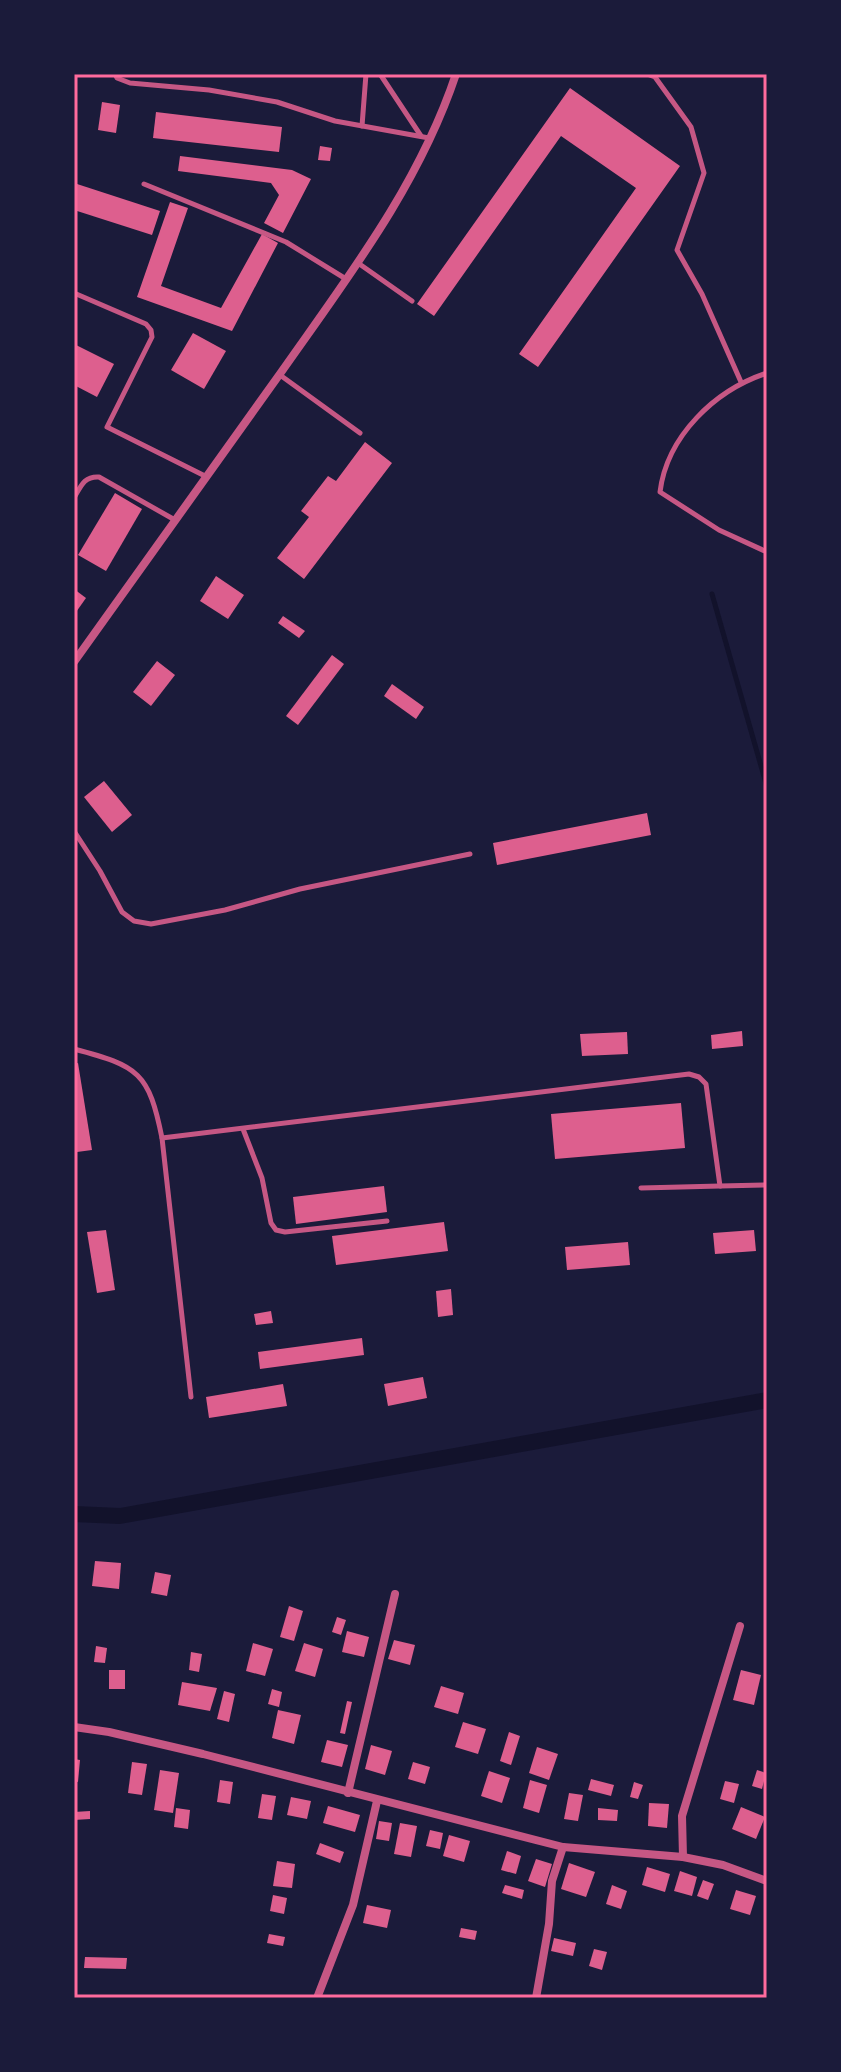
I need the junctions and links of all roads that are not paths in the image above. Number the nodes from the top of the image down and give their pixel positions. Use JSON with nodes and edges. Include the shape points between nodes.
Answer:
{"nodes":[{"id":1,"x":115,"y":74,"type":"edge"},
{"id":2,"x":366,"y":74,"type":"edge"},
{"id":3,"x":380,"y":74,"type":"edge"},
{"id":4,"x":456,"y":74,"type":"edge"},
{"id":5,"x":647,"y":74,"type":"edge"},
{"id":6,"x":362,"y":126,"type":"junction"},
{"id":7,"x":426,"y":138,"type":"junction"},
{"id":8,"x":144,"y":184,"type":"dead end"},
{"id":9,"x":358,"y":263,"type":"junction"},
{"id":10,"x":346,"y":279,"type":"junction"},
{"id":11,"x":74,"y":293,"type":"edge"},
{"id":12,"x":412,"y":301,"type":"dead end"},
{"id":13,"x":767,"y":373,"type":"edge"},
{"id":14,"x":279,"y":374,"type":"junction"},
{"id":15,"x":741,"y":382,"type":"junction"},
{"id":16,"x":360,"y":433,"type":"dead end"},
{"id":17,"x":207,"y":477,"type":"junction"},
{"id":18,"x":74,"y":498,"type":"edge"},
{"id":19,"x":176,"y":520,"type":"junction"},
{"id":20,"x":767,"y":552,"type":"edge"},
{"id":21,"x":74,"y":662,"type":"edge"},
{"id":22,"x":74,"y":831,"type":"edge"},
{"id":23,"x":470,"y":854,"type":"dead end"},
{"id":24,"x":74,"y":1049,"type":"edge"},
{"id":25,"x":243,"y":1129,"type":"junction"},
{"id":26,"x":162,"y":1138,"type":"junction"},
{"id":27,"x":767,"y":1185,"type":"edge"},
{"id":28,"x":720,"y":1186,"type":"junction"},
{"id":29,"x":641,"y":1188,"type":"dead end"},
{"id":30,"x":387,"y":1221,"type":"dead end"},
{"id":31,"x":191,"y":1397,"type":"dead end"},
{"id":32,"x":395,"y":1594,"type":"dead end"},
{"id":33,"x":740,"y":1626,"type":"dead end"},
{"id":34,"x":74,"y":1727,"type":"edge"},
{"id":35,"x":348,"y":1793,"type":"junction"},
{"id":36,"x":377,"y":1801,"type":"junction"},
{"id":37,"x":563,"y":1847,"type":"junction"},
{"id":38,"x":683,"y":1857,"type":"junction"},
{"id":39,"x":767,"y":1881,"type":"edge"},
{"id":40,"x":317,"y":1998,"type":"edge"},
{"id":41,"x":536,"y":1998,"type":"edge"}],
"edges":[{"from":1,"to":6,"type":"lane","via":[[130,83],[277,102]]},
{"from":2,"to":6,"type":"lane"},
{"from":3,"to":7,"type":"lane"},
{"from":4,"to":7,"type":"street"},
{"from":5,"to":15,"type":"lane","via":[[655,77],[691,127],[704,173],[677,250]]},
{"from":6,"to":7,"type":"lane"},
{"from":7,"to":9,"type":"street","via":[[400,198]]},
{"from":8,"to":10,"type":"lane","via":[[286,242]]},
{"from":9,"to":10,"type":"street"},
{"from":9,"to":12,"type":"lane"},
{"from":10,"to":14,"type":"street"},
{"from":11,"to":17,"type":"lane","via":[[151,330],[107,427]]},
{"from":13,"to":15,"type":"lane"},
{"from":14,"to":16,"type":"lane"},
{"from":14,"to":17,"type":"street"},
{"from":15,"to":20,"type":"lane","via":[[687,427],[663,470],[660,492],[719,530]]},
{"from":17,"to":19,"type":"street"},
{"from":18,"to":19,"type":"lane","via":[[84,481],[99,477]]},
{"from":19,"to":21,"type":"street"},
{"from":22,"to":23,"type":"lane","via":[[122,912],[151,924]]},
{"from":24,"to":26,"type":"lane","via":[[114,1061],[140,1076],[154,1098]]},
{"from":25,"to":26,"type":"lane"},
{"from":25,"to":28,"type":"lane","via":[[689,1074],[706,1084]]},
{"from":25,"to":30,"type":"lane","via":[[276,1230]]},
{"from":26,"to":31,"type":"lane"},
{"from":27,"to":28,"type":"lane"},
{"from":28,"to":29,"type":"lane"},
{"from":32,"to":35,"type":"street"},
{"from":33,"to":38,"type":"street","via":[[682,1816]]},
{"from":34,"to":35,"type":"street"},
{"from":35,"to":36,"type":"street"},
{"from":36,"to":37,"type":"street"},
{"from":36,"to":40,"type":"street","via":[[353,1905]]},
{"from":37,"to":38,"type":"street"},
{"from":37,"to":41,"type":"street","via":[[552,1881]]},
{"from":38,"to":39,"type":"street"}]}
